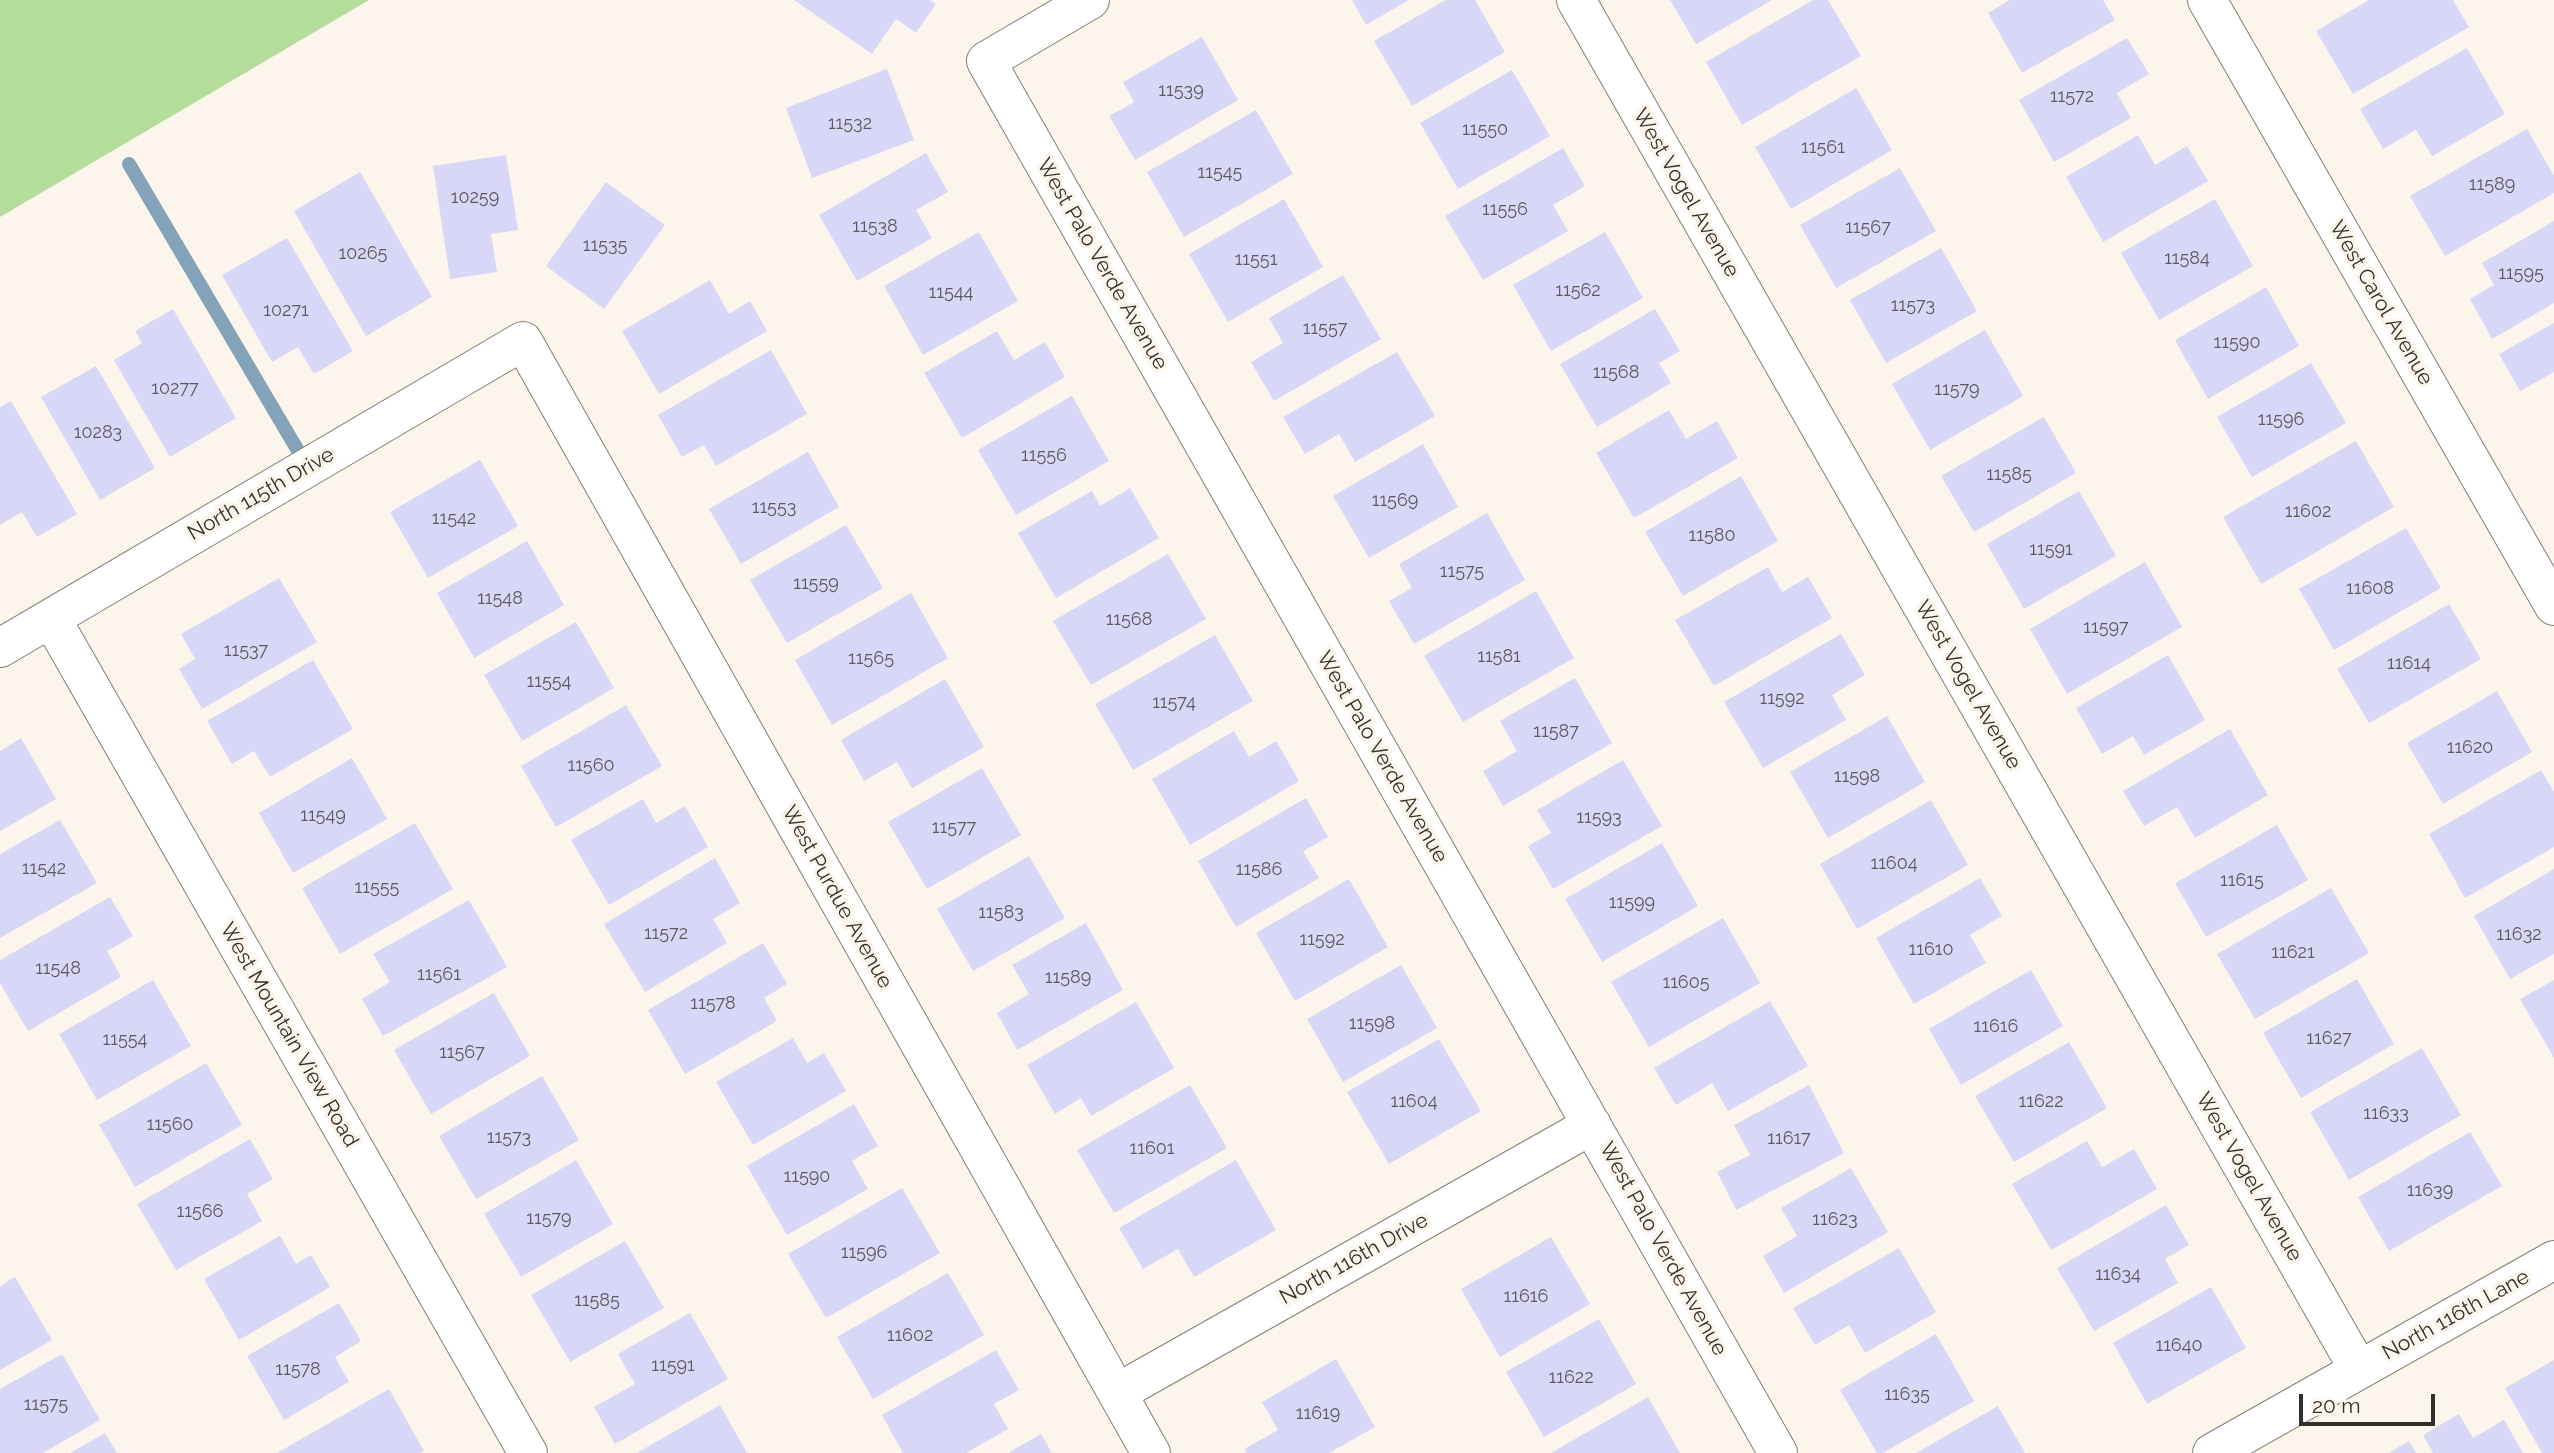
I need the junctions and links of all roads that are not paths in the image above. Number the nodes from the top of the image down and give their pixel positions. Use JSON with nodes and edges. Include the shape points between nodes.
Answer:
{"nodes":[{"id":1,"x":1090,"y":0,"type":"edge"},
{"id":2,"x":1576,"y":0,"type":"edge"},
{"id":3,"x":2207,"y":0,"type":"edge"},
{"id":4,"x":523,"y":341,"type":"joint"},
{"id":5,"x":2554,"y":606,"type":"edge"},
{"id":6,"x":51,"y":618,"type":"junction"},
{"id":7,"x":0,"y":648,"type":"edge"},
{"id":8,"x":1592,"y":1125,"type":"junction"},
{"id":9,"x":2554,"y":1260,"type":"edge"},
{"id":10,"x":2359,"y":1370,"type":"junction"},
{"id":11,"x":1117,"y":1393,"type":"junction"},
{"id":12,"x":528,"y":1453,"type":"edge"},
{"id":13,"x":1151,"y":1453,"type":"edge"},
{"id":14,"x":1778,"y":1453,"type":"edge"},
{"id":15,"x":2212,"y":1453,"type":"edge"}],
"edges":[{"from":1,"to":8,"type":"street","name":"West Palo Verde Avenue","via":[[986,61]]},
{"from":2,"to":10,"type":"street","name":"West Vogel Avenue"},
{"from":3,"to":5,"type":"street","name":"West Carol Avenue"},
{"from":4,"to":6,"type":"street","name":"North 115th Drive"},
{"from":4,"to":11,"type":"street","name":"West Purdue Avenue"},
{"from":6,"to":7,"type":"street","name":"North 115th Drive"},
{"from":6,"to":12,"type":"street","name":"West Mountain View Road"},
{"from":8,"to":11,"type":"street","name":"North 116th Drive"},
{"from":8,"to":14,"type":"street","name":"West Palo Verde Avenue"},
{"from":9,"to":10,"type":"street","name":"North 116th Lane"},
{"from":10,"to":15,"type":"street","name":"North 116th Lane"},
{"from":11,"to":13,"type":"street","name":"West Purdue Avenue"}]}
